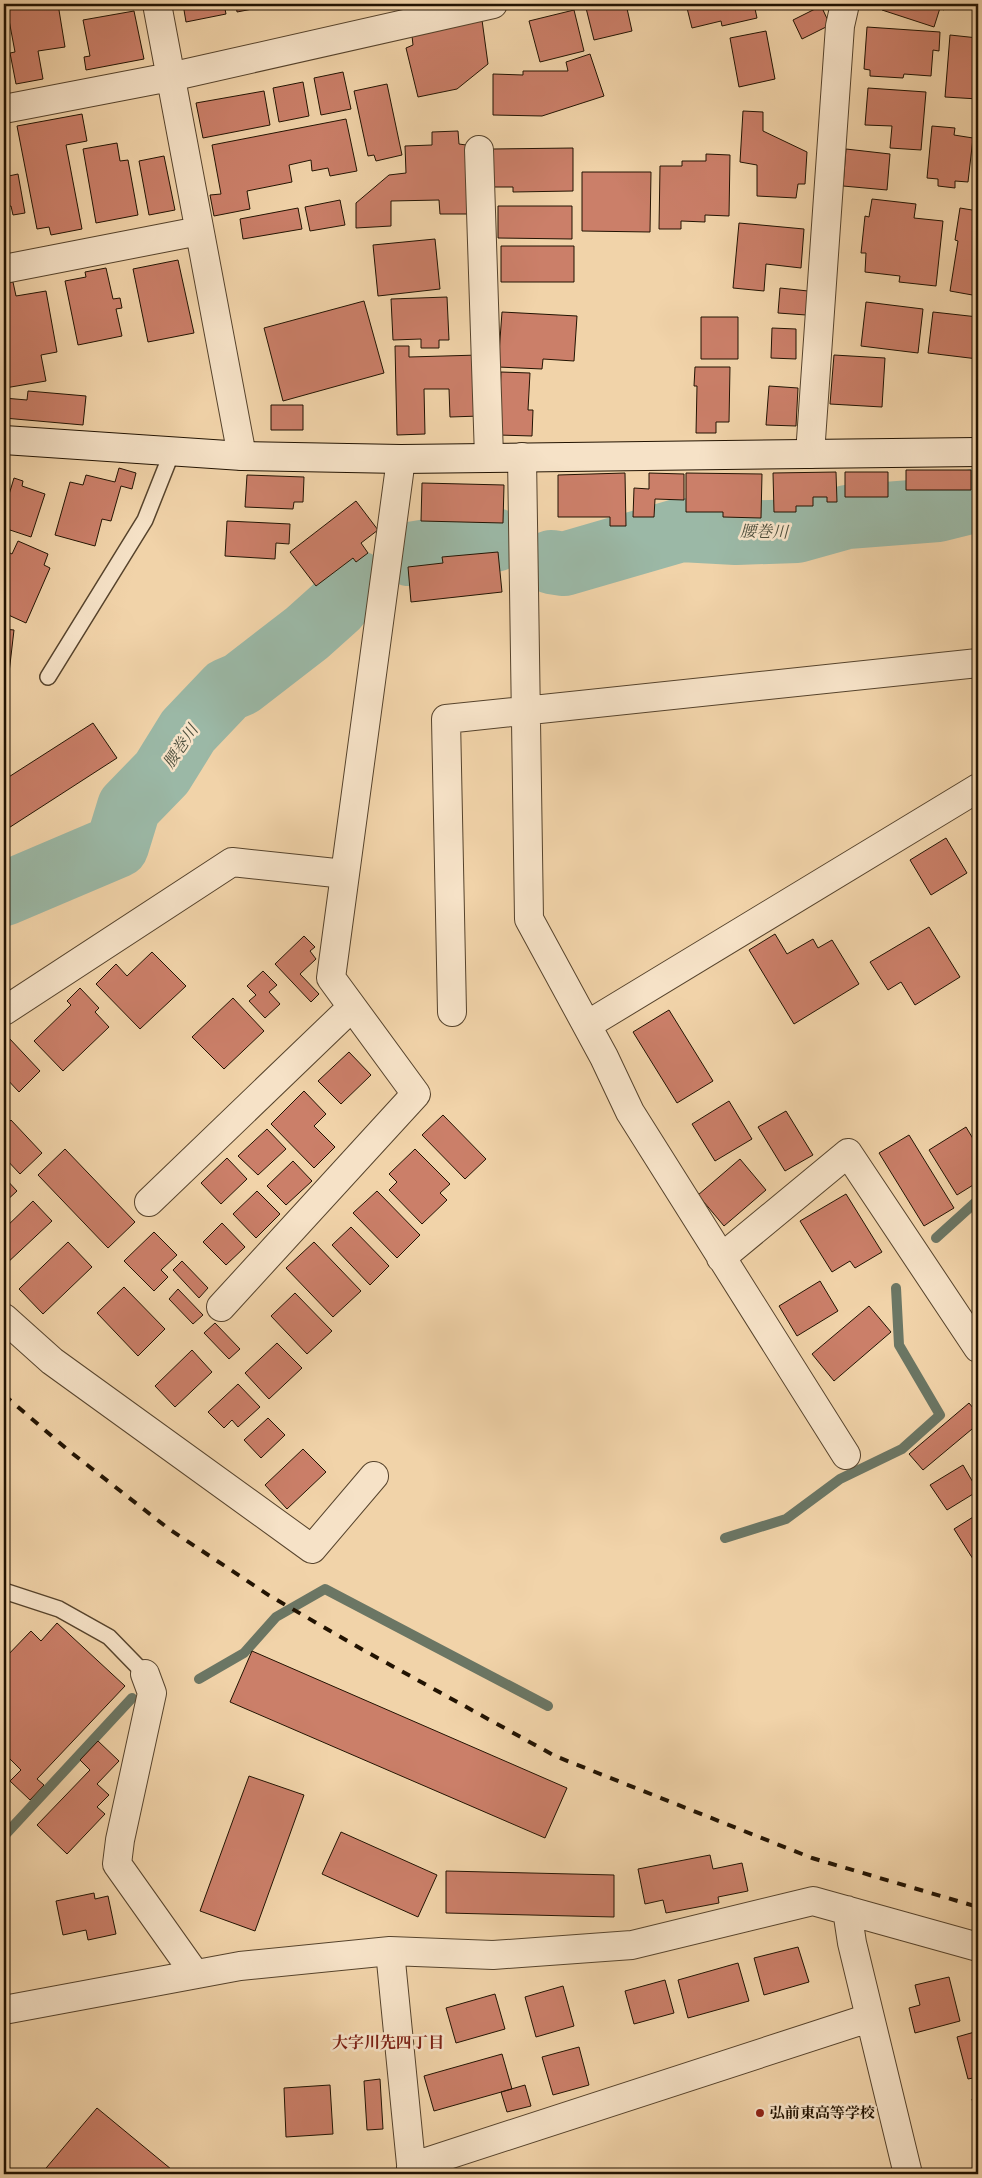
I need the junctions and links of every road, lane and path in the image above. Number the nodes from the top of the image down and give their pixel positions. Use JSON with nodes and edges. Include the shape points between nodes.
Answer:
{"nodes":[{"id":1,"x":157,"y":4,"type":"edge"},
{"id":2,"x":493,"y":4,"type":"edge"},
{"id":3,"x":844,"y":4,"type":"edge"},
{"id":4,"x":170,"y":76,"type":"junction"},
{"id":5,"x":4,"y":109,"type":"edge"},
{"id":6,"x":479,"y":150,"type":"dead end"},
{"id":7,"x":200,"y":231,"type":"junction"},
{"id":8,"x":4,"y":270,"type":"edge"},
{"id":9,"x":4,"y":440,"type":"edge"},
{"id":10,"x":172,"y":452,"type":"junction"},
{"id":11,"x":978,"y":452,"type":"edge"},
{"id":12,"x":810,"y":454,"type":"junction"},
{"id":13,"x":242,"y":456,"type":"junction"},
{"id":14,"x":489,"y":458,"type":"junction"},
{"id":15,"x":522,"y":458,"type":"junction"},
{"id":16,"x":401,"y":459,"type":"junction"},
{"id":17,"x":978,"y":663,"type":"edge"},
{"id":18,"x":48,"y":677,"type":"dead end"},
{"id":19,"x":526,"y":711,"type":"junction"},
{"id":20,"x":978,"y":788,"type":"edge"},
{"id":21,"x":345,"y":874,"type":"junction"},
{"id":22,"x":352,"y":1007,"type":"junction"},
{"id":23,"x":4,"y":1012,"type":"edge"},
{"id":24,"x":452,"y":1012,"type":"dead end"},
{"id":25,"x":587,"y":1025,"type":"junction"},
{"id":26,"x":149,"y":1202,"type":"dead end"},
{"id":27,"x":721,"y":1258,"type":"junction"},
{"id":28,"x":222,"y":1307,"type":"dead end"},
{"id":29,"x":4,"y":1318,"type":"edge"},
{"id":30,"x":978,"y":1348,"type":"edge"},
{"id":31,"x":846,"y":1455,"type":"dead end"},
{"id":32,"x":374,"y":1476,"type":"dead end"},
{"id":33,"x":4,"y":1591,"type":"edge"},
{"id":34,"x":145,"y":1674,"type":"joint"},
{"id":35,"x":847,"y":1910,"type":"junction"},
{"id":36,"x":978,"y":1947,"type":"edge"},
{"id":37,"x":390,"y":1951,"type":"junction"},
{"id":38,"x":195,"y":1974,"type":"junction"},
{"id":39,"x":4,"y":2010,"type":"edge"},
{"id":40,"x":870,"y":2018,"type":"junction"},
{"id":41,"x":412,"y":2171,"type":"edge"},
{"id":42,"x":908,"y":2174,"type":"edge"}],
"edges":[{"from":1,"to":4,"type":"street"},
{"from":2,"to":4,"type":"street"},
{"from":3,"to":12,"type":"street"},
{"from":4,"to":5,"type":"street"},
{"from":4,"to":7,"type":"street"},
{"from":6,"to":14,"type":"street"},
{"from":7,"to":8,"type":"street"},
{"from":7,"to":13,"type":"street"},
{"from":9,"to":10,"type":"street"},
{"from":10,"to":13,"type":"street"},
{"from":10,"to":18,"type":"lane","via":[[145,520]]},
{"from":11,"to":12,"type":"street"},
{"from":12,"to":15,"type":"street"},
{"from":13,"to":16,"type":"street"},
{"from":14,"to":15,"type":"street"},
{"from":14,"to":16,"type":"street"},
{"from":15,"to":19,"type":"street"},
{"from":16,"to":21,"type":"street"},
{"from":17,"to":19,"type":"street"},
{"from":19,"to":24,"type":"street","via":[[446,719]]},
{"from":19,"to":25,"type":"street","via":[[529,919]]},
{"from":20,"to":25,"type":"street"},
{"from":21,"to":22,"type":"street","via":[[331,978]]},
{"from":21,"to":23,"type":"street","via":[[232,862]]},
{"from":22,"to":26,"type":"street"},
{"from":22,"to":28,"type":"street","via":[[416,1094]]},
{"from":25,"to":27,"type":"street","via":[[630,1112]]},
{"from":27,"to":30,"type":"street","via":[[848,1153]]},
{"from":27,"to":31,"type":"street"},
{"from":29,"to":32,"type":"street","via":[[52,1361],[312,1549]]},
{"from":33,"to":34,"type":"lane","via":[[59,1609],[109,1637]]},
{"from":34,"to":38,"type":"street","via":[[152,1693],[120,1840],[118,1864]]},
{"from":35,"to":36,"type":"street"},
{"from":35,"to":37,"type":"street","via":[[812,1901],[632,1945],[493,1955]]},
{"from":35,"to":40,"type":"street"},
{"from":37,"to":38,"type":"street","via":[[240,1966]]},
{"from":37,"to":41,"type":"street"},
{"from":38,"to":39,"type":"street"},
{"from":40,"to":41,"type":"street"},
{"from":40,"to":42,"type":"street"}]}
